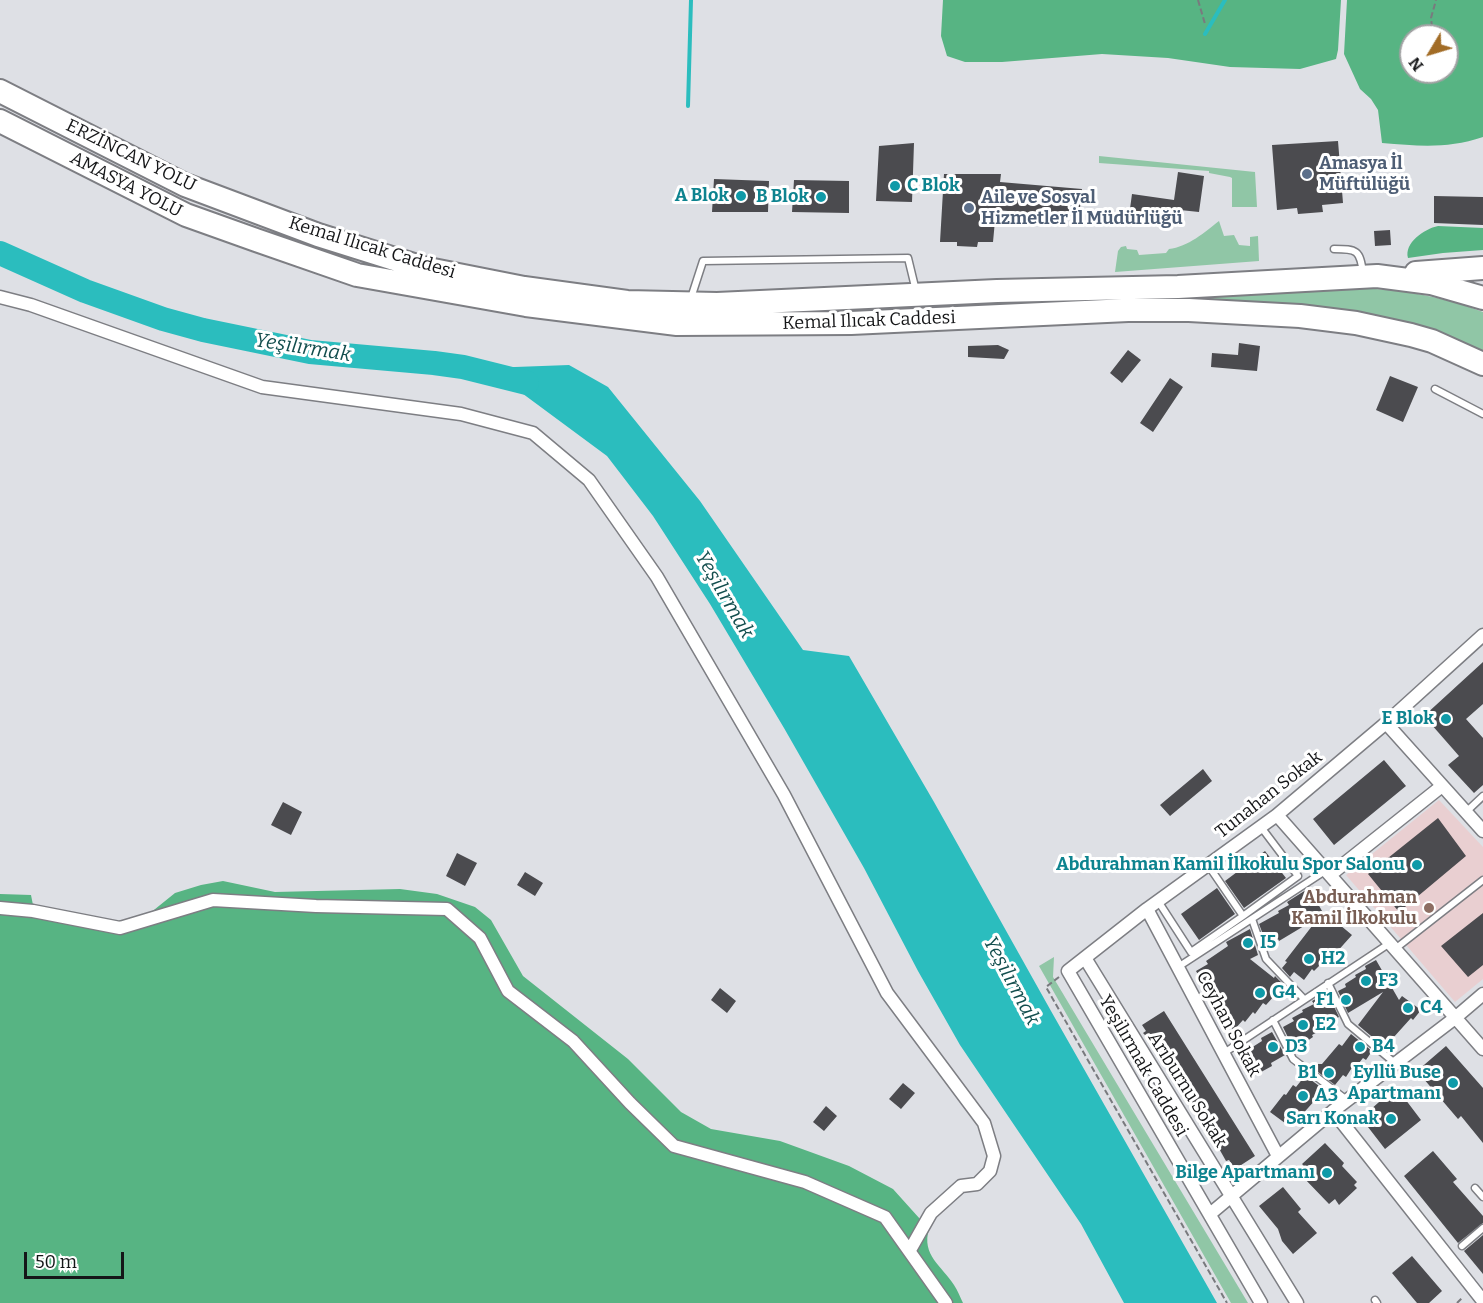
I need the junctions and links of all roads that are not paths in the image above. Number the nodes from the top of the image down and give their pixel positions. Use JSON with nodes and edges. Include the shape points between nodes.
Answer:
{"nodes":[{"id":1,"x":0,"y":91,"type":"edge"},
{"id":2,"x":0,"y":121,"type":"edge"},
{"id":3,"x":265,"y":215,"type":"joint"},
{"id":4,"x":256,"y":240,"type":"joint"},
{"id":5,"x":1334,"y":249,"type":"dead end"},
{"id":6,"x":1483,"y":268,"type":"edge"},
{"id":7,"x":1370,"y":276,"type":"junction"},
{"id":8,"x":917,"y":294,"type":"junction"},
{"id":9,"x":0,"y":297,"type":"edge"},
{"id":10,"x":1483,"y":298,"type":"edge"},
{"id":11,"x":689,"y":303,"type":"junction"},
{"id":12,"x":1483,"y":364,"type":"edge"},
{"id":13,"x":1436,"y":389,"type":"dead end"},
{"id":14,"x":1483,"y":414,"type":"edge"},
{"id":15,"x":1483,"y":635,"type":"edge"},
{"id":16,"x":1386,"y":723,"type":"junction"},
{"id":17,"x":1442,"y":786,"type":"junction"},
{"id":18,"x":1483,"y":796,"type":"edge"},
{"id":19,"x":1466,"y":812,"type":"junction"},
{"id":20,"x":1277,"y":815,"type":"junction"},
{"id":21,"x":1260,"y":827,"type":"junction"},
{"id":22,"x":1483,"y":831,"type":"edge"},
{"id":23,"x":1208,"y":865,"type":"junction"},
{"id":24,"x":1328,"y":873,"type":"junction"},
{"id":25,"x":1483,"y":880,"type":"edge"},
{"id":26,"x":1158,"y":901,"type":"junction"},
{"id":27,"x":0,"y":908,"type":"edge"},
{"id":28,"x":1147,"y":909,"type":"junction"},
{"id":29,"x":1243,"y":916,"type":"junction"},
{"id":30,"x":1252,"y":919,"type":"junction"},
{"id":31,"x":1392,"y":946,"type":"junction"},
{"id":32,"x":1085,"y":958,"type":"junction"},
{"id":33,"x":1178,"y":967,"type":"junction"},
{"id":34,"x":1068,"y":971,"type":"joint"},
{"id":35,"x":1328,"y":983,"type":"junction"},
{"id":36,"x":1483,"y":994,"type":"edge"},
{"id":37,"x":1304,"y":999,"type":"junction"},
{"id":38,"x":1455,"y":1018,"type":"junction"},
{"id":39,"x":1273,"y":1020,"type":"junction"},
{"id":40,"x":1483,"y":1049,"type":"edge"},
{"id":41,"x":1223,"y":1053,"type":"junction"},
{"id":42,"x":1396,"y":1064,"type":"junction"},
{"id":43,"x":1348,"y":1101,"type":"junction"},
{"id":44,"x":1334,"y":1112,"type":"junction"},
{"id":45,"x":1278,"y":1156,"type":"junction"},
{"id":46,"x":1475,"y":1188,"type":"dead end"},
{"id":47,"x":1231,"y":1196,"type":"junction"},
{"id":48,"x":1483,"y":1197,"type":"edge"},
{"id":49,"x":1210,"y":1214,"type":"junction"},
{"id":50,"x":1483,"y":1228,"type":"edge"},
{"id":51,"x":1462,"y":1246,"type":"dead end"},
{"id":52,"x":910,"y":1250,"type":"junction"},
{"id":53,"x":1483,"y":1301,"type":"edge"},
{"id":54,"x":946,"y":1303,"type":"edge"},
{"id":55,"x":1261,"y":1303,"type":"edge"},
{"id":56,"x":1297,"y":1303,"type":"edge"}],
"edges":[{"from":1,"to":3,"type":"highway","name":"ERZİNCAN YOLU","via":[[185,185]]},
{"from":2,"to":4,"type":"highway","name":"AMASYA YOLU","via":[[186,215]]},
{"from":3,"to":11,"type":"highway","name":"Kemal Ilıcak Caddesi","via":[[434,270],[524,288],[627,302]]},
{"from":4,"to":12,"type":"highway","name":"Kemal Ilıcak Caddesi","via":[[357,275],[526,305],[676,324],[851,323],[1189,310],[1356,323],[1432,341]]},
{"from":5,"to":7,"type":"lane","via":[[1356,252]]},
{"from":6,"to":7,"type":"highway"},
{"from":7,"to":8,"type":"highway","name":"Kemal Ilıcak Caddesi","via":[[1178,287]]},
{"from":7,"to":10,"type":"highway","name":"Kemal Ilıcak Caddesi","via":[[1431,283]]},
{"from":8,"to":11,"type":"highway","name":"Kemal Ilıcak Caddesi"},
{"from":8,"to":11,"type":"lane","via":[[908,258],[703,261]]},
{"from":9,"to":52,"type":"street","via":[[262,387],[461,414],[533,433],[589,480],[657,577],[784,795],[887,993],[984,1123],[994,1156],[990,1171],[977,1184],[961,1186],[931,1213]]},
{"from":13,"to":14,"type":"lane"},
{"from":15,"to":16,"type":"street","name":"Tunahan Sokak"},
{"from":16,"to":17,"type":"street"},
{"from":16,"to":20,"type":"street","name":"Tunahan Sokak"},
{"from":17,"to":19,"type":"street"},
{"from":17,"to":24,"type":"street"},
{"from":18,"to":19,"type":"lane"},
{"from":19,"to":22,"type":"street"},
{"from":20,"to":21,"type":"street","name":"Tunahan Sokak"},
{"from":20,"to":24,"type":"street"},
{"from":21,"to":23,"type":"street","name":"Tunahan Sokak"},
{"from":21,"to":29,"type":"lane","via":[[1298,876]]},
{"from":23,"to":26,"type":"street","name":"Tunahan Sokak"},
{"from":23,"to":29,"type":"lane"},
{"from":24,"to":30,"type":"lane"},
{"from":24,"to":31,"type":"street"},
{"from":25,"to":31,"type":"lane"},
{"from":26,"to":28,"type":"street","name":"Tunahan Sokak"},
{"from":26,"to":29,"type":"lane","via":[[1191,952]]},
{"from":27,"to":52,"type":"street","via":[[120,928],[213,900],[447,909],[480,938],[508,991],[573,1041],[674,1146],[806,1182],[885,1217]]},
{"from":28,"to":32,"type":"street","name":"Tunahan Sokak"},
{"from":28,"to":33,"type":"street","name":"Ceyhan Sokak"},
{"from":30,"to":33,"type":"lane"},
{"from":30,"to":37,"type":"lane","via":[[1266,959]]},
{"from":31,"to":35,"type":"lane"},
{"from":31,"to":38,"type":"street"},
{"from":32,"to":34,"type":"street","name":"Tunahan Sokak"},
{"from":32,"to":47,"type":"street","name":"Arıburnu Sokak"},
{"from":33,"to":41,"type":"street","name":"Ceyhan Sokak"},
{"from":34,"to":49,"type":"street","name":"Yeşilırmak Caddesi"},
{"from":35,"to":37,"type":"lane"},
{"from":35,"to":42,"type":"lane","via":[[1348,1024]]},
{"from":36,"to":38,"type":"street"},
{"from":37,"to":39,"type":"lane"},
{"from":38,"to":40,"type":"street"},
{"from":38,"to":42,"type":"street"},
{"from":39,"to":41,"type":"lane"},
{"from":39,"to":43,"type":"lane","via":[[1293,1059]]},
{"from":41,"to":45,"type":"street","name":"Ceyhan Sokak"},
{"from":42,"to":43,"type":"street"},
{"from":43,"to":44,"type":"street"},
{"from":44,"to":45,"type":"street"},
{"from":44,"to":53,"type":"street"},
{"from":45,"to":47,"type":"street"},
{"from":46,"to":48,"type":"lane"},
{"from":47,"to":49,"type":"street"},
{"from":47,"to":56,"type":"street","name":"Arıburnu Sokak"},
{"from":49,"to":55,"type":"street","name":"Yeşilırmak Caddesi"},
{"from":50,"to":51,"type":"lane"},
{"from":52,"to":54,"type":"street"}]}
